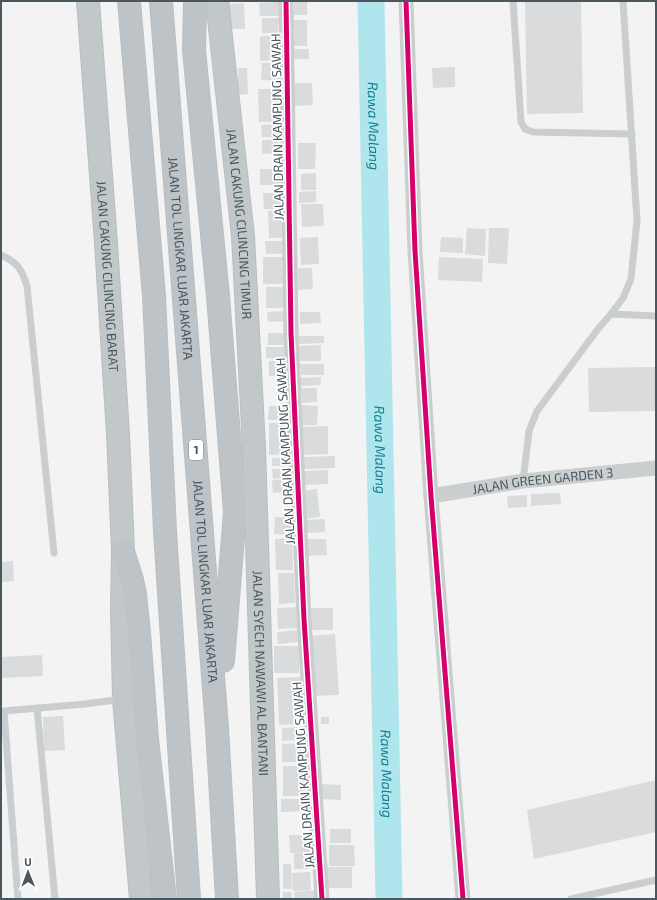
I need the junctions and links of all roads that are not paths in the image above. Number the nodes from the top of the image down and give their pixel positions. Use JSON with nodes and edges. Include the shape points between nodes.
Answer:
{"nodes":[{"id":1,"x":88,"y":1,"type":"edge"},
{"id":2,"x":129,"y":1,"type":"edge"},
{"id":3,"x":161,"y":1,"type":"edge"},
{"id":4,"x":195,"y":1,"type":"edge"},
{"id":5,"x":217,"y":1,"type":"edge"},
{"id":6,"x":286,"y":1,"type":"edge"},
{"id":7,"x":406,"y":1,"type":"edge"},
{"id":8,"x":513,"y":1,"type":"edge"},
{"id":9,"x":623,"y":1,"type":"edge"},
{"id":10,"x":632,"y":134,"type":"junction"},
{"id":11,"x":1,"y":255,"type":"edge"},
{"id":12,"x":611,"y":314,"type":"junction"},
{"id":13,"x":656,"y":316,"type":"edge"},
{"id":14,"x":254,"y":447,"type":"joint"},
{"id":15,"x":656,"y":468,"type":"edge"},
{"id":16,"x":524,"y":481,"type":"junction"},
{"id":17,"x":431,"y":496,"type":"junction"},
{"id":18,"x":123,"y":551,"type":"junction"},
{"id":19,"x":54,"y":553,"type":"dead end"},
{"id":20,"x":124,"y":699,"type":"junction"},
{"id":21,"x":37,"y":708,"type":"junction"},
{"id":22,"x":3,"y":711,"type":"edge"},
{"id":23,"x":217,"y":728,"type":"junction"},
{"id":24,"x":656,"y":880,"type":"edge"},
{"id":25,"x":18,"y":899,"type":"edge"},
{"id":26,"x":55,"y":899,"type":"edge"},
{"id":27,"x":141,"y":899,"type":"edge"},
{"id":28,"x":165,"y":899,"type":"edge"},
{"id":29,"x":189,"y":899,"type":"edge"},
{"id":30,"x":227,"y":899,"type":"edge"},
{"id":31,"x":268,"y":899,"type":"edge"},
{"id":32,"x":322,"y":899,"type":"edge"},
{"id":33,"x":463,"y":899,"type":"edge"},
{"id":34,"x":571,"y":899,"type":"edge"}],
"edges":[{"from":1,"to":18,"type":"highway","name":"JALAN CAKUNG CILINCING BARAT","via":[[108,266]]},
{"from":2,"to":29,"type":"highway","via":[[154,296],[165,531]]},
{"from":3,"to":23,"type":"highway","name":"JALAN TOL LINGKAR LUAR JAKARTA","number":"1"},
{"from":4,"to":23,"type":"highway","via":[[194,50],[218,296],[235,512]]},
{"from":5,"to":14,"type":"highway","name":"JALAN CAKUNG CILINCING TIMUR","via":[[243,236]]},
{"from":6,"to":32,"type":"street","name":"JALAN DRAIN KAMPUNG SAWAH","via":[[291,333],[304,619]]},
{"from":7,"to":17,"type":"street","via":[[415,251]]},
{"from":8,"to":10,"type":"lane","via":[[521,122],[525,129],[533,132]]},
{"from":9,"to":10,"type":"lane"},
{"from":10,"to":12,"type":"lane","via":[[637,222],[632,279],[623,298]]},
{"from":11,"to":19,"type":"lane","via":[[14,262],[23,273],[27,286]]},
{"from":12,"to":13,"type":"lane"},
{"from":12,"to":16,"type":"lane","via":[[537,411],[529,431]]},
{"from":14,"to":31,"type":"highway","name":"JALAN SYECH NAWAWI AL BANTANI"},
{"from":15,"to":16,"type":"street","name":"JALAN GREEN GARDEN 3"},
{"from":16,"to":17,"type":"street","name":"JALAN GREEN GARDEN 3"},
{"from":17,"to":33,"type":"street"},
{"from":18,"to":20,"type":"highway"},
{"from":18,"to":28,"type":"highway","via":[[132,580],[140,633],[147,739]]},
{"from":20,"to":21,"type":"lane"},
{"from":20,"to":27,"type":"highway"},
{"from":21,"to":22,"type":"lane"},
{"from":21,"to":26,"type":"lane"},
{"from":22,"to":25,"type":"lane"},
{"from":23,"to":30,"type":"highway","name":"JALAN TOL LINGKAR LUAR JAKARTA","number":"1"},
{"from":24,"to":34,"type":"lane"}]}
